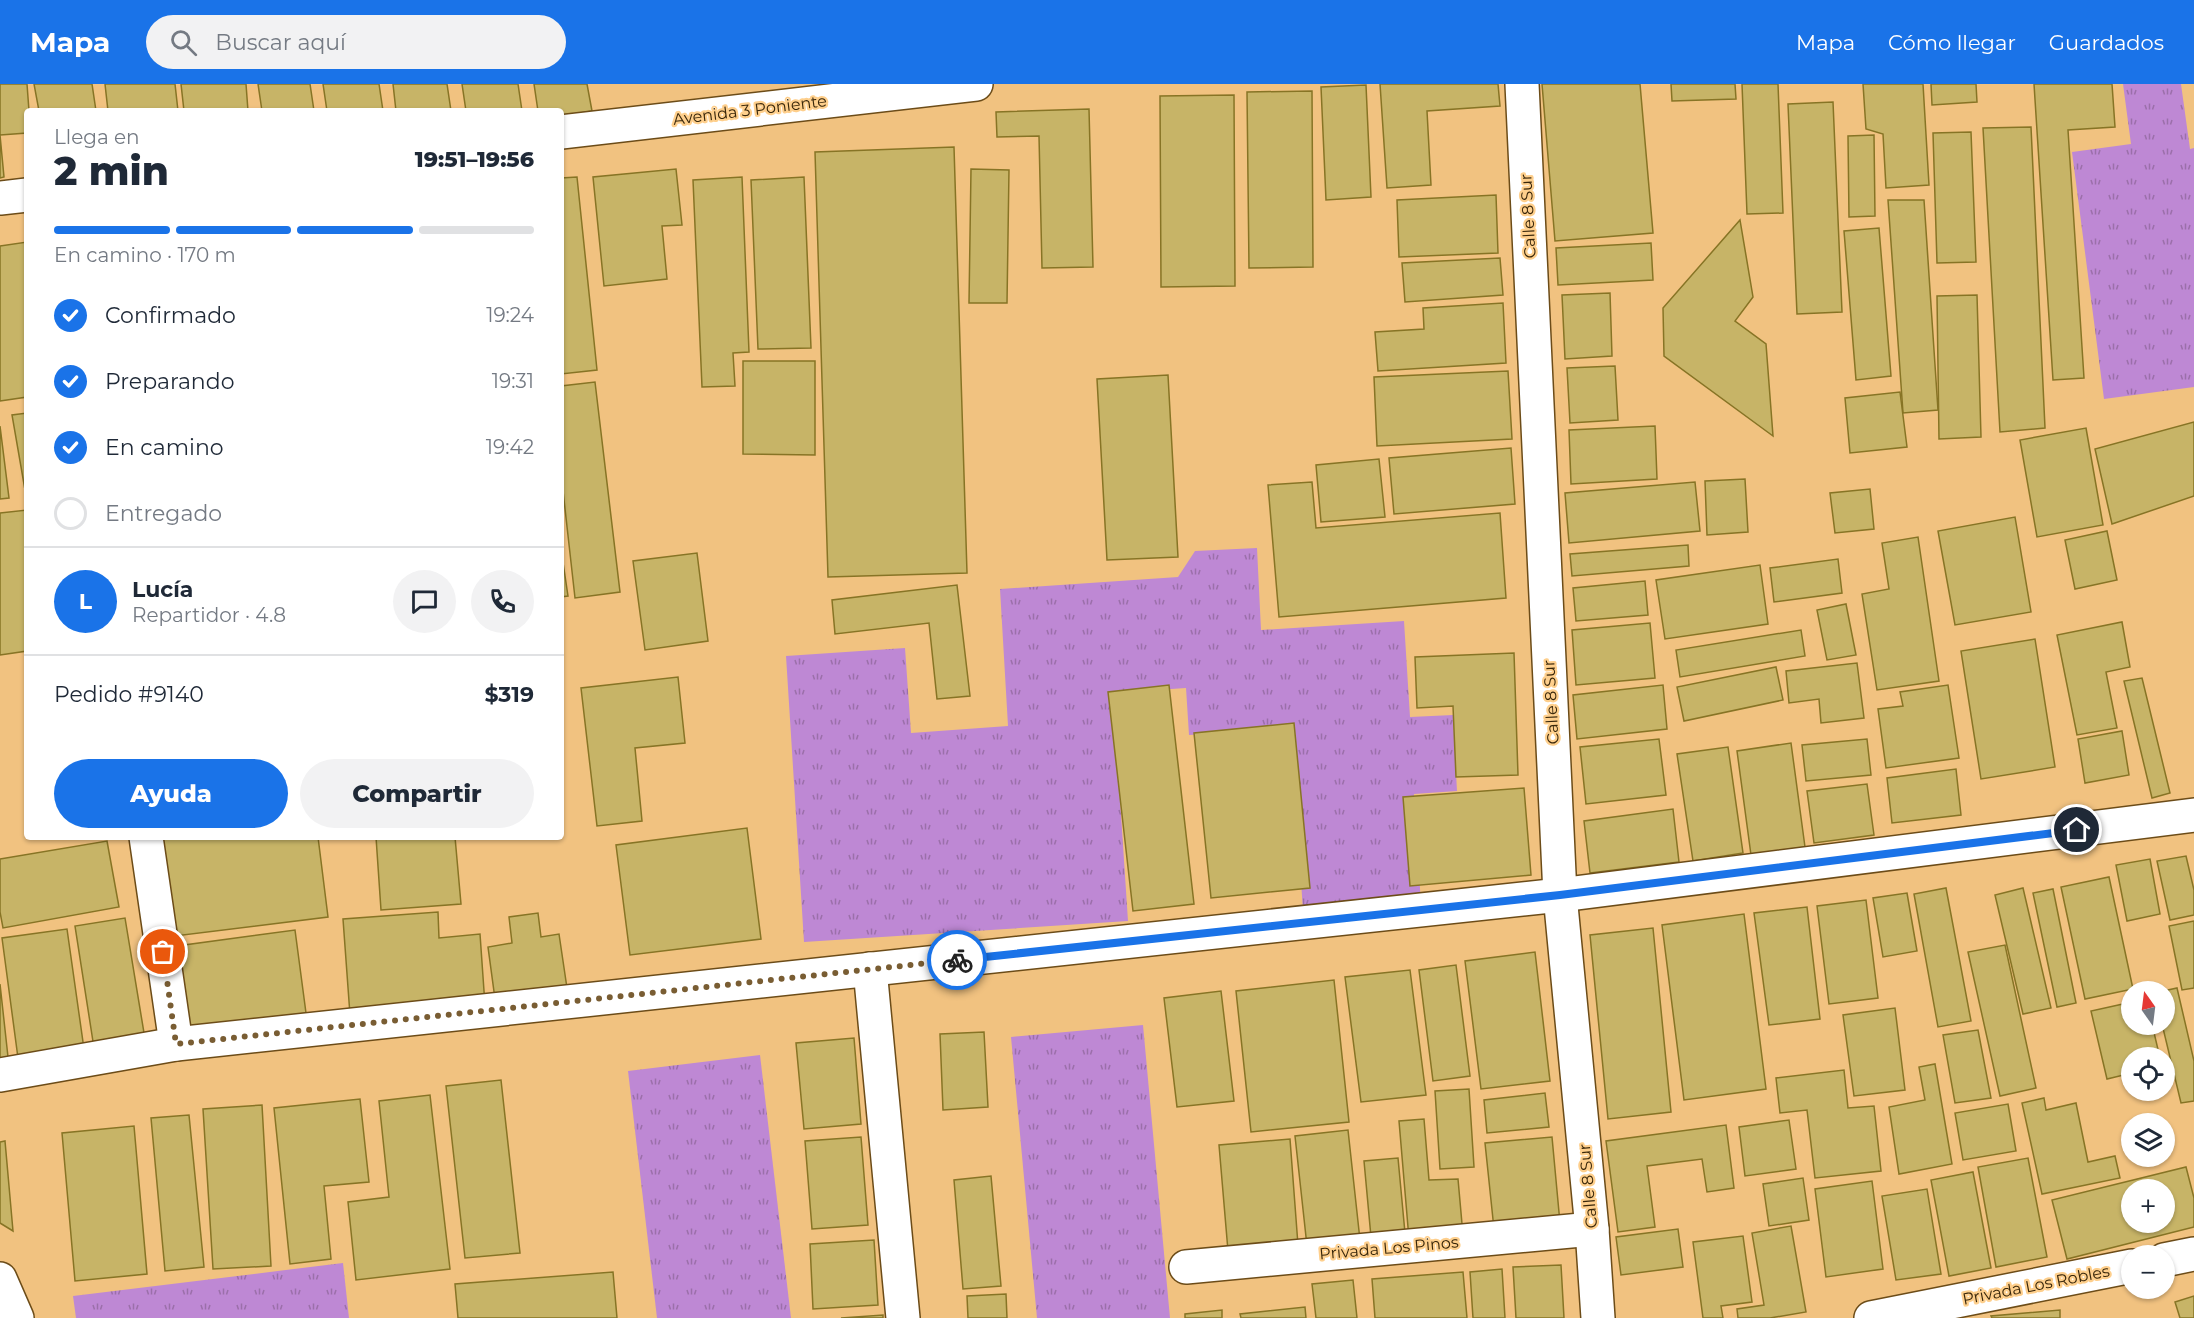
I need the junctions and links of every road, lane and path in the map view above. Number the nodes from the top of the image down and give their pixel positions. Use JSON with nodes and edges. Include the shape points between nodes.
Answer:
{"nodes":[{"id":1,"x":975,"y":84,"type":"edge"},
{"id":2,"x":1522,"y":84,"type":"edge"},
{"id":3,"x":564,"y":132,"type":"edge"},
{"id":4,"x":24,"y":195,"type":"edge"},
{"id":5,"x":0,"y":198,"type":"edge"},
{"id":6,"x":2194,"y":815,"type":"edge"},
{"id":7,"x":146,"y":840,"type":"edge"},
{"id":8,"x":1560,"y":895,"type":"junction"},
{"id":9,"x":870,"y":969,"type":"junction"},
{"id":10,"x":176,"y":1044,"type":"junction"},
{"id":11,"x":0,"y":1075,"type":"edge"},
{"id":12,"x":1592,"y":1229,"type":"junction"},
{"id":13,"x":2194,"y":1254,"type":"edge"},
{"id":14,"x":2175,"y":1258,"type":"edge"},
{"id":15,"x":1186,"y":1267,"type":"dead end"},
{"id":16,"x":2121,"y":1268,"type":"edge"},
{"id":17,"x":0,"y":1279,"type":"edge"},
{"id":18,"x":17,"y":1318,"type":"edge"},
{"id":19,"x":903,"y":1318,"type":"edge"},
{"id":20,"x":1598,"y":1318,"type":"edge"},
{"id":21,"x":1870,"y":1318,"type":"edge"}],
"edges":[{"from":1,"to":3,"type":"street","name":"Avenida 3 Poniente"},
{"from":2,"to":8,"type":"street","name":"Calle 8 Sur"},
{"from":4,"to":5,"type":"street"},
{"from":6,"to":8,"type":"street"},
{"from":7,"to":10,"type":"street"},
{"from":8,"to":9,"type":"street"},
{"from":8,"to":12,"type":"street","name":"Calle 8 Sur"},
{"from":9,"to":10,"type":"street"},
{"from":9,"to":19,"type":"street"},
{"from":10,"to":11,"type":"street"},
{"from":12,"to":15,"type":"street","name":"Privada Los Pinos"},
{"from":12,"to":20,"type":"street","name":"Calle 8 Sur"},
{"from":13,"to":14,"type":"street"},
{"from":16,"to":21,"type":"street","name":"Privada Los Robles"},
{"from":17,"to":18,"type":"street"}]}
